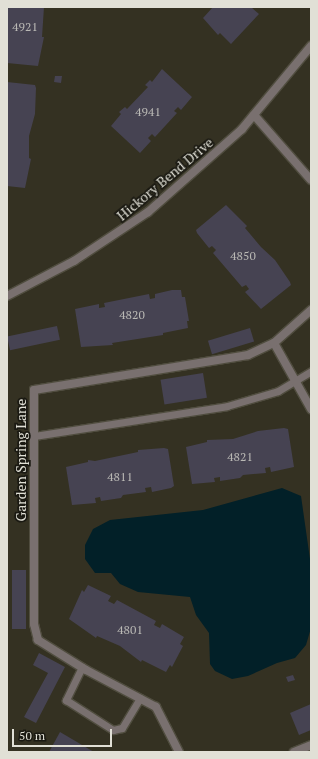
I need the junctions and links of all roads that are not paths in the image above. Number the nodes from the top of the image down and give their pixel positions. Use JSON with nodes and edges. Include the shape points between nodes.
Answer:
{"nodes":[{"id":1,"x":311,"y":46,"type":"edge"},
{"id":2,"x":254,"y":115,"type":"junction"},
{"id":3,"x":311,"y":180,"type":"edge"},
{"id":4,"x":7,"y":296,"type":"edge"},
{"id":5,"x":311,"y":310,"type":"edge"},
{"id":6,"x":274,"y":343,"type":"junction"},
{"id":7,"x":311,"y":371,"type":"edge"},
{"id":8,"x":295,"y":380,"type":"junction"},
{"id":9,"x":311,"y":409,"type":"edge"},
{"id":10,"x":34,"y":436,"type":"junction"},
{"id":11,"x":82,"y":668,"type":"junction"},
{"id":12,"x":140,"y":698,"type":"junction"},
{"id":13,"x":311,"y":746,"type":"edge"},
{"id":14,"x":179,"y":752,"type":"edge"},
{"id":15,"x":294,"y":752,"type":"edge"}],
"edges":[{"from":1,"to":2,"type":"street","name":"Hickory Bend Drive"},
{"from":2,"to":3,"type":"street"},
{"from":2,"to":4,"type":"street","name":"Hickory Bend Drive","via":[[222,148],[125,230],[74,262]]},
{"from":5,"to":6,"type":"street","name":"Garden Spring Lane"},
{"from":6,"to":8,"type":"street"},
{"from":6,"to":10,"type":"street","name":"Garden Spring Lane","via":[[248,354],[34,390]]},
{"from":7,"to":8,"type":"lane"},
{"from":8,"to":9,"type":"street"},
{"from":8,"to":10,"type":"lane","via":[[278,391],[227,406]]},
{"from":10,"to":11,"type":"street","name":"Garden Spring Lane","via":[[34,624],[38,640]]},
{"from":11,"to":12,"type":"street","name":"Garden Spring Lane"},
{"from":11,"to":12,"type":"lane","via":[[66,700],[113,730],[122,728]]},
{"from":12,"to":14,"type":"street","name":"Garden Spring Lane","via":[[156,707]]},
{"from":13,"to":15,"type":"street"}]}
